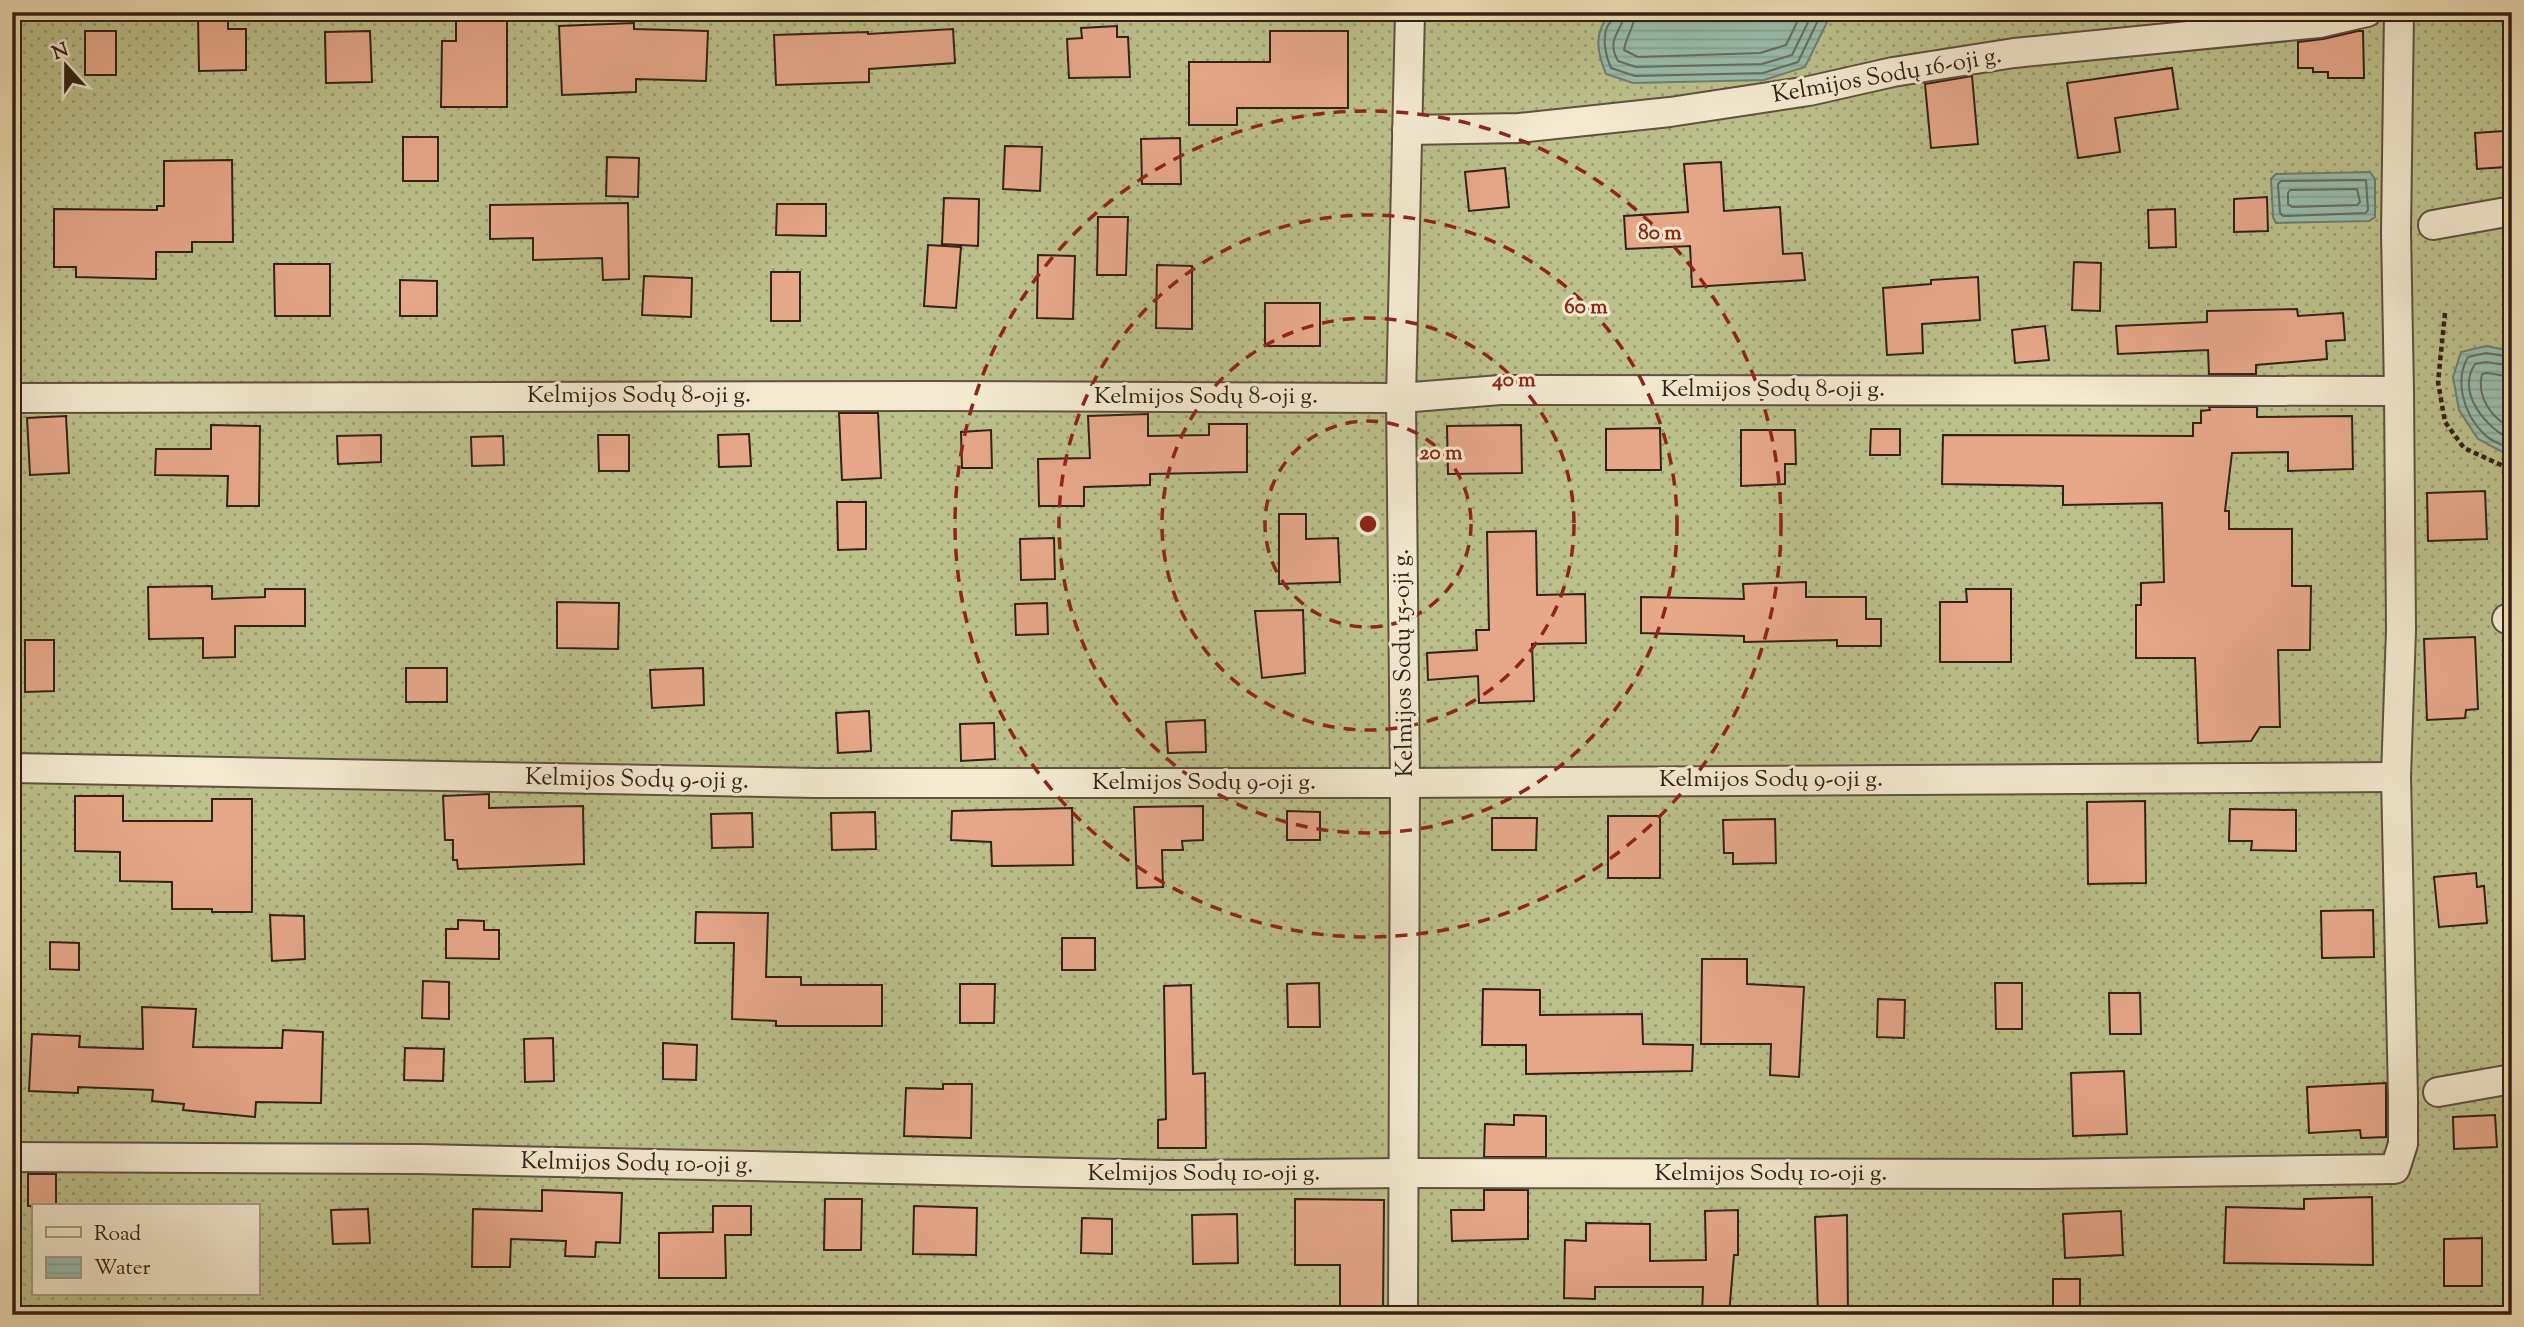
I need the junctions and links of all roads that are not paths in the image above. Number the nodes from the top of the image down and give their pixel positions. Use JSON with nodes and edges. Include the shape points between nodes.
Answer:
{"nodes":[{"id":1,"x":1410,"y":12,"type":"edge"},
{"id":2,"x":2367,"y":12,"type":"edge"},
{"id":3,"x":2399,"y":12,"type":"edge"},
{"id":4,"x":1407,"y":130,"type":"junction"},
{"id":5,"x":2512,"y":211,"type":"edge"},
{"id":6,"x":2432,"y":225,"type":"dead end"},
{"id":7,"x":2399,"y":391,"type":"junction"},
{"id":8,"x":12,"y":398,"type":"edge"},
{"id":9,"x":1401,"y":398,"type":"junction"},
{"id":10,"x":12,"y":768,"type":"edge"},
{"id":11,"x":2396,"y":777,"type":"junction"},
{"id":12,"x":1405,"y":783,"type":"junction"},
{"id":13,"x":2512,"y":1079,"type":"edge"},
{"id":14,"x":2438,"y":1092,"type":"dead end"},
{"id":15,"x":12,"y":1157,"type":"edge"},
{"id":16,"x":1402,"y":1173,"type":"junction"},
{"id":17,"x":1404,"y":1315,"type":"edge"}],
"edges":[{"from":1,"to":4,"type":"street","name":"Kelmijos Sodų 15-oji g."},
{"from":2,"to":4,"type":"street","name":"Kelmijos Sodų 16-oji g.","via":[[2319,23],[2014,53],[1894,72],[1809,92],[1670,112],[1519,128]]},
{"from":3,"to":7,"type":"street"},
{"from":4,"to":9,"type":"street","name":"Kelmijos Sodų 15-oji g."},
{"from":5,"to":6,"type":"street"},
{"from":7,"to":9,"type":"street","name":"Kelmijos Sodų 8-oji g.","via":[[1500,390]]},
{"from":7,"to":11,"type":"street","via":[[2401,630]]},
{"from":8,"to":9,"type":"street","name":"Kelmijos Sodų 8-oji g."},
{"from":9,"to":12,"type":"street","name":"Kelmijos Sodų 15-oji g."},
{"from":10,"to":12,"type":"street","name":"Kelmijos Sodų 9-oji g.","via":[[816,783]]},
{"from":11,"to":12,"type":"street","name":"Kelmijos Sodų 9-oji g."},
{"from":11,"to":16,"type":"street","name":"Kelmijos Sodų 10-oji g.","via":[[2403,1144],[2395,1169],[2038,1174]]},
{"from":12,"to":16,"type":"street","name":"Kelmijos Sodų 15-oji g."},
{"from":13,"to":14,"type":"street"},
{"from":15,"to":16,"type":"street","name":"Kelmijos Sodų 10-oji g.","via":[[419,1159],[1172,1175]]},
{"from":16,"to":17,"type":"street","name":"Kelmijos Sodų 15-oji g."}]}
